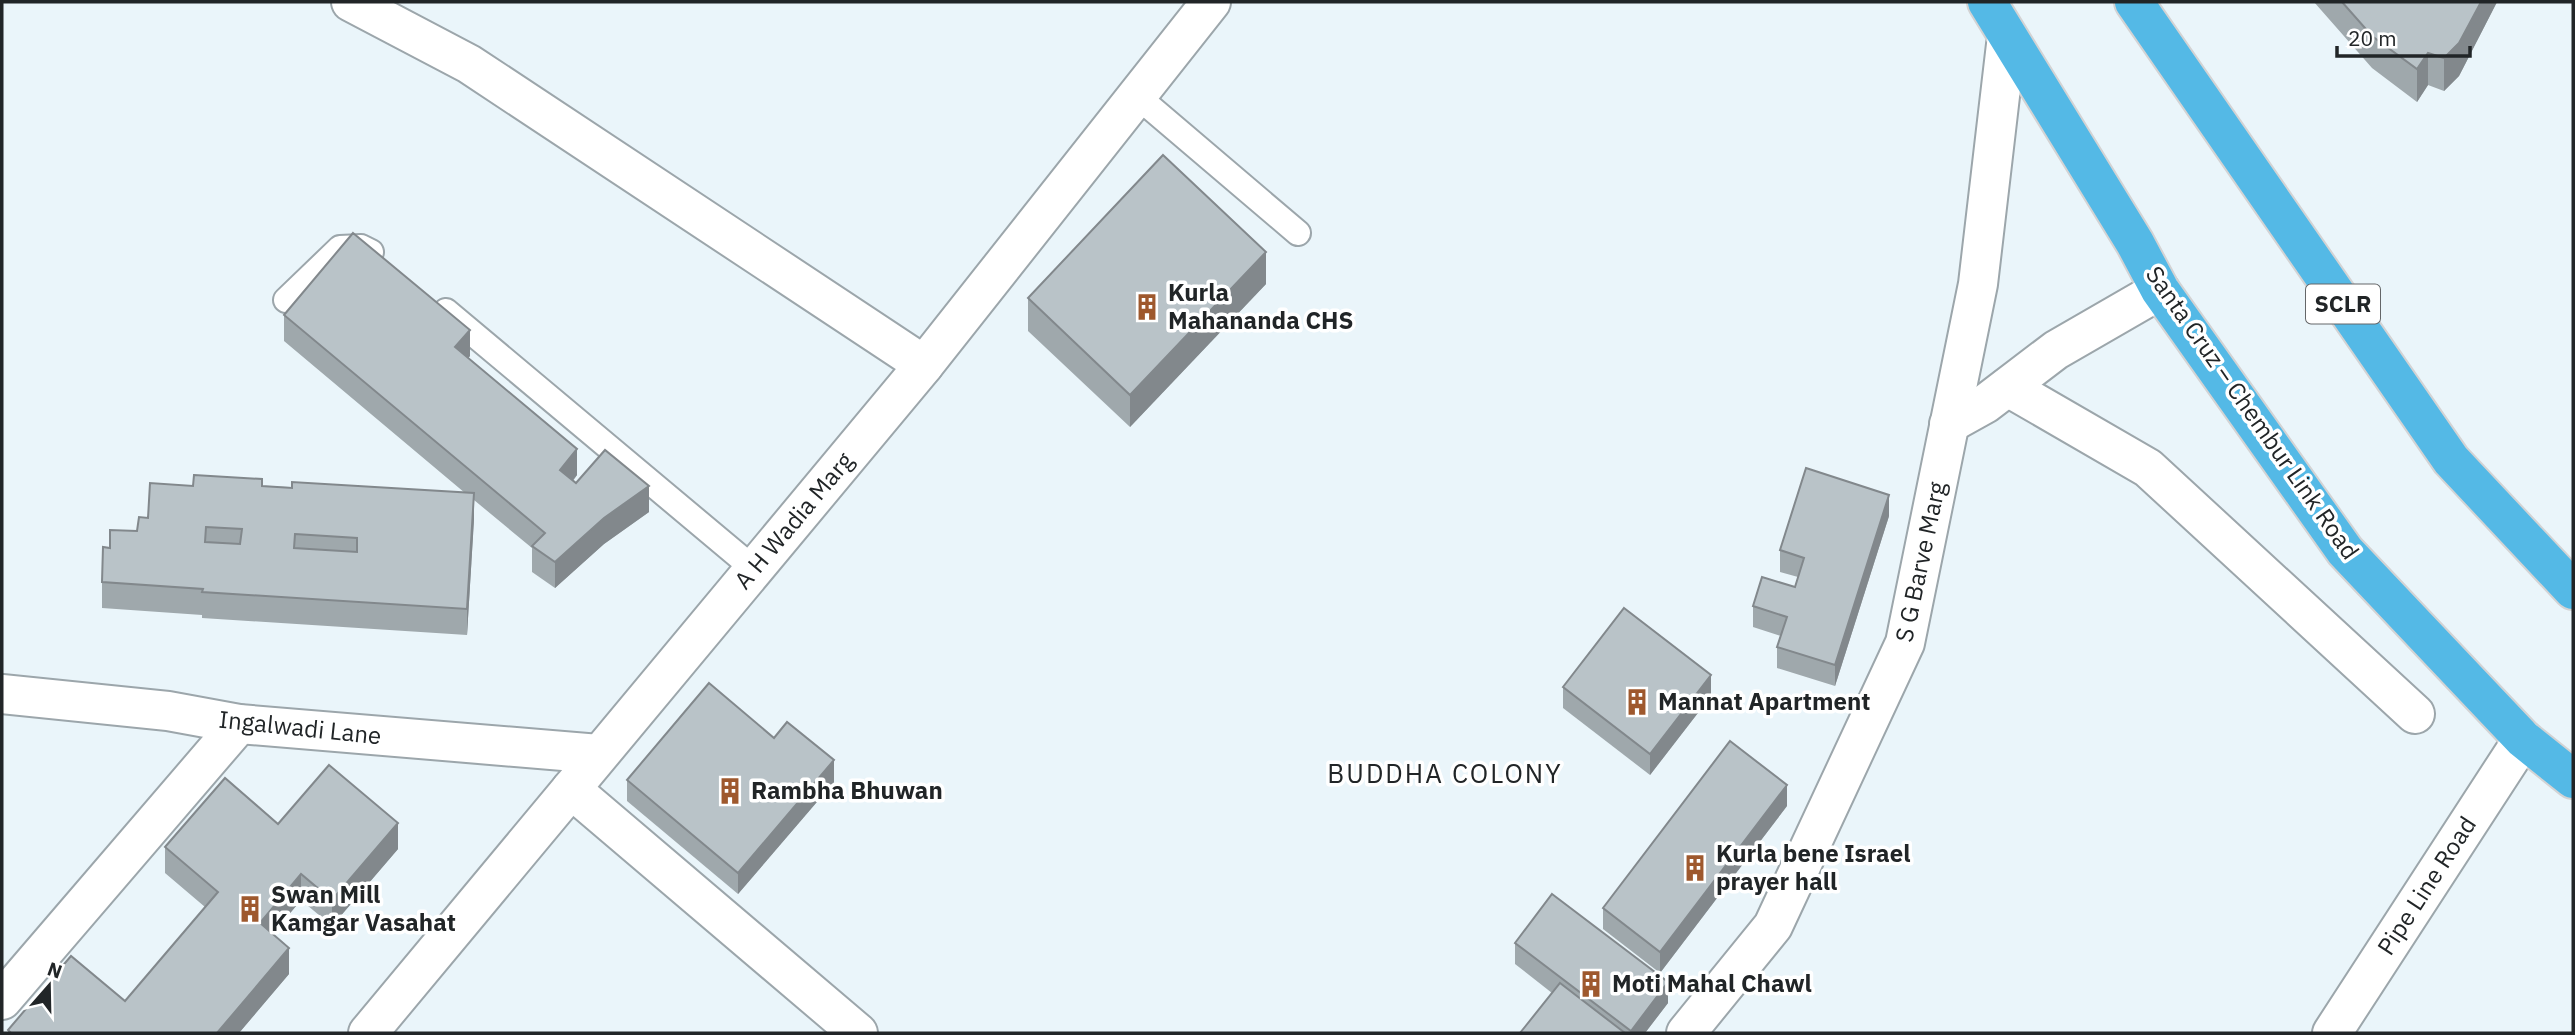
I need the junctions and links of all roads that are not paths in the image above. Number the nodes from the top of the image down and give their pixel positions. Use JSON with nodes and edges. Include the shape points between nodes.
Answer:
{"nodes":[{"id":1,"x":351,"y":2,"type":"edge"},
{"id":2,"x":1211,"y":2,"type":"edge"},
{"id":3,"x":1987,"y":2,"type":"edge"},
{"id":4,"x":2134,"y":2,"type":"edge"},
{"id":5,"x":2007,"y":37,"type":"junction"},
{"id":6,"x":1137,"y":96,"type":"junction"},
{"id":7,"x":1297,"y":233,"type":"dead end"},
{"id":8,"x":394,"y":268,"type":"edge"},
{"id":9,"x":2160,"y":290,"type":"junction"},
{"id":10,"x":426,"y":294,"type":"edge"},
{"id":11,"x":286,"y":300,"type":"dead end"},
{"id":12,"x":924,"y":365,"type":"junction"},
{"id":13,"x":2008,"y":387,"type":"junction"},
{"id":14,"x":1950,"y":424,"type":"junction"},
{"id":15,"x":754,"y":569,"type":"junction"},
{"id":16,"x":2573,"y":590,"type":"edge"},
{"id":17,"x":2,"y":694,"type":"edge"},
{"id":18,"x":2415,"y":714,"type":"dead end"},
{"id":19,"x":240,"y":724,"type":"junction"},
{"id":20,"x":2523,"y":739,"type":"junction"},
{"id":21,"x":599,"y":754,"type":"junction"},
{"id":22,"x":2573,"y":779,"type":"edge"},
{"id":23,"x":571,"y":789,"type":"junction"},
{"id":24,"x":2,"y":1000,"type":"edge"},
{"id":25,"x":368,"y":1033,"type":"edge"},
{"id":26,"x":858,"y":1033,"type":"edge"},
{"id":27,"x":1686,"y":1033,"type":"edge"},
{"id":28,"x":2332,"y":1033,"type":"edge"}],
"edges":[{"from":1,"to":12,"type":"street","via":[[469,64]]},
{"from":2,"to":6,"type":"street","name":"A H Wadia Marg"},
{"from":3,"to":5,"type":"highway","name":"Santa Cruz – Chembur Link Road"},
{"from":4,"to":16,"type":"highway","number":"SCLR","via":[[2451,460]]},
{"from":5,"to":9,"type":"highway","name":"Santa Cruz – Chembur Link Road"},
{"from":5,"to":14,"type":"street","name":"S G Barve Marg","via":[[1978,284]]},
{"from":6,"to":7,"type":"lane"},
{"from":6,"to":12,"type":"street","name":"A H Wadia Marg"},
{"from":8,"to":11,"type":"lane","via":[[361,247],[340,248]]},
{"from":9,"to":13,"type":"street","via":[[2056,350]]},
{"from":9,"to":20,"type":"highway","name":"Santa Cruz – Chembur Link Road","via":[[2345,551]]},
{"from":10,"to":15,"type":"lane"},
{"from":12,"to":15,"type":"street","name":"A H Wadia Marg"},
{"from":13,"to":14,"type":"street"},
{"from":13,"to":18,"type":"street","via":[[2148,468]]},
{"from":14,"to":27,"type":"street","name":"S G Barve Marg","via":[[1905,643],[1773,926]]},
{"from":15,"to":21,"type":"street","name":"A H Wadia Marg"},
{"from":17,"to":19,"type":"street","name":"Ingalwadi Lane","via":[[168,711]]},
{"from":19,"to":21,"type":"street","name":"Ingalwadi Lane"},
{"from":19,"to":24,"type":"street"},
{"from":20,"to":22,"type":"highway","name":"Santa Cruz – Chembur Link Road"},
{"from":20,"to":28,"type":"street","name":"Pipe Line Road"},
{"from":21,"to":23,"type":"street","name":"A H Wadia Marg"},
{"from":23,"to":25,"type":"street","name":"A H Wadia Marg"},
{"from":23,"to":26,"type":"street"}]}
